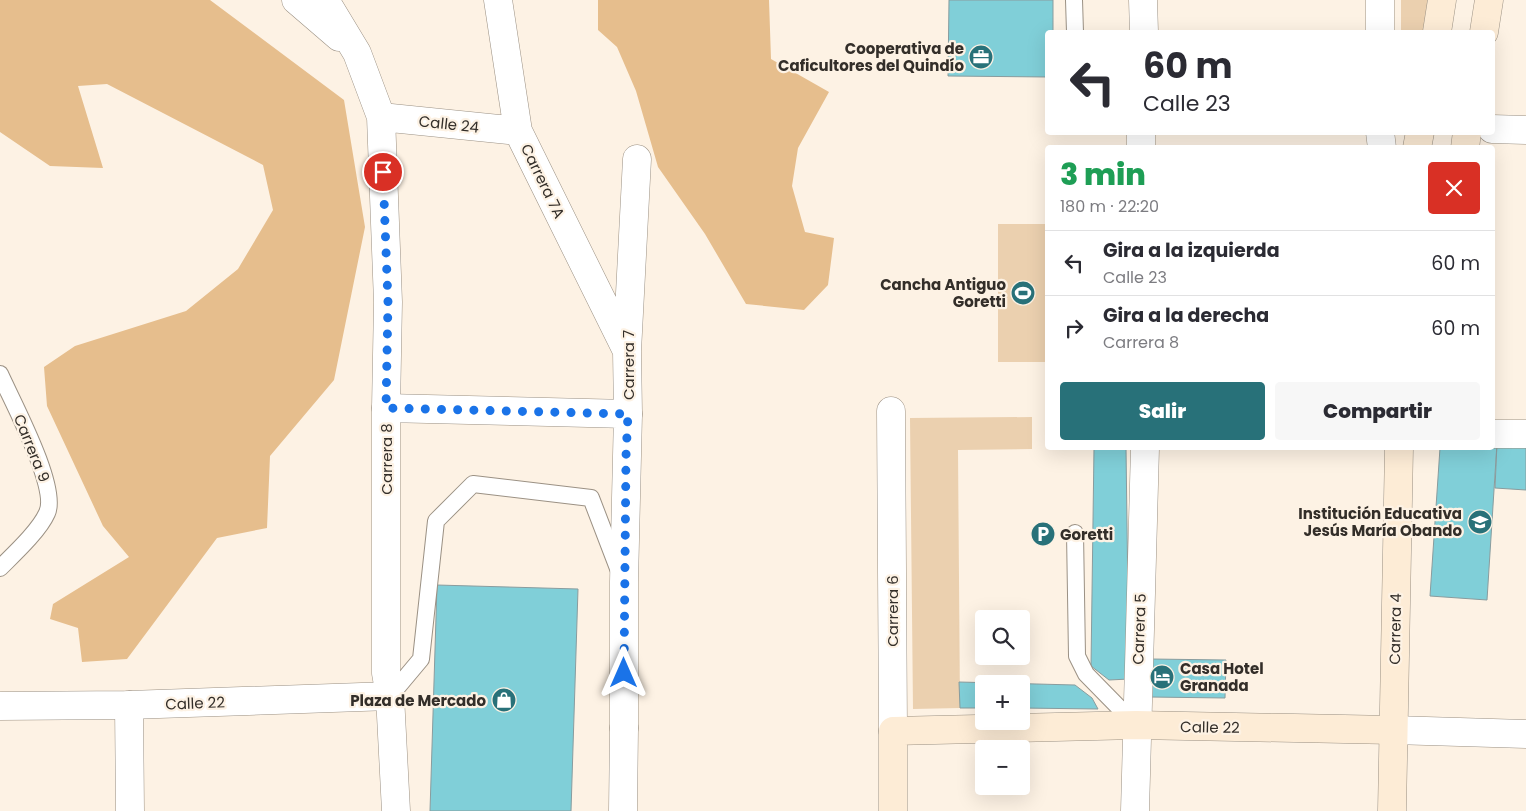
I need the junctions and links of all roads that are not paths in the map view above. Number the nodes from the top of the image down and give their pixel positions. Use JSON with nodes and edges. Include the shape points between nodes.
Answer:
{"nodes":[{"id":1,"x":296,"y":0,"type":"edge"},
{"id":2,"x":325,"y":0,"type":"edge"},
{"id":3,"x":498,"y":0,"type":"edge"},
{"id":4,"x":1074,"y":0,"type":"edge"},
{"id":5,"x":1143,"y":0,"type":"edge"},
{"id":6,"x":1380,"y":0,"type":"edge"},
{"id":7,"x":1442,"y":0,"type":"edge"},
{"id":8,"x":1489,"y":0,"type":"edge"},
{"id":9,"x":1075,"y":30,"type":"edge"},
{"id":10,"x":1144,"y":30,"type":"edge"},
{"id":11,"x":1380,"y":30,"type":"edge"},
{"id":12,"x":1437,"y":30,"type":"edge"},
{"id":13,"x":1484,"y":30,"type":"edge"},
{"id":14,"x":357,"y":52,"type":"junction"},
{"id":15,"x":381,"y":117,"type":"junction"},
{"id":16,"x":1495,"y":129,"type":"edge"},
{"id":17,"x":1526,"y":130,"type":"edge"},
{"id":18,"x":518,"y":131,"type":"junction"},
{"id":19,"x":637,"y":159,"type":"dead end"},
{"id":20,"x":627,"y":351,"type":"junction"},
{"id":21,"x":0,"y":374,"type":"edge"},
{"id":22,"x":386,"y":408,"type":"junction"},
{"id":23,"x":891,"y":411,"type":"dead end"},
{"id":24,"x":628,"y":414,"type":"junction"},
{"id":25,"x":1495,"y":434,"type":"edge"},
{"id":26,"x":1526,"y":434,"type":"edge"},
{"id":27,"x":1145,"y":450,"type":"edge"},
{"id":28,"x":1399,"y":450,"type":"edge"},
{"id":29,"x":1075,"y":533,"type":"dead end"},
{"id":30,"x":0,"y":568,"type":"edge"},
{"id":31,"x":624,"y":582,"type":"junction"},
{"id":32,"x":390,"y":696,"type":"junction"},
{"id":33,"x":129,"y":705,"type":"junction"},
{"id":34,"x":0,"y":706,"type":"edge"},
{"id":35,"x":1136,"y":725,"type":"junction"},
{"id":36,"x":1393,"y":730,"type":"junction"},
{"id":37,"x":893,"y":731,"type":"junction"},
{"id":38,"x":1526,"y":734,"type":"edge"},
{"id":39,"x":130,"y":811,"type":"edge"},
{"id":40,"x":396,"y":811,"type":"edge"},
{"id":41,"x":623,"y":811,"type":"edge"},
{"id":42,"x":893,"y":811,"type":"edge"},
{"id":43,"x":1135,"y":811,"type":"edge"},
{"id":44,"x":1392,"y":811,"type":"edge"}],
"edges":[{"from":1,"to":14,"type":"street"},
{"from":2,"to":14,"type":"street","name":"Carrera 8"},
{"from":3,"to":18,"type":"street","name":"Carrera 7A"},
{"from":4,"to":9,"type":"lane"},
{"from":5,"to":10,"type":"street"},
{"from":6,"to":11,"type":"street"},
{"from":7,"to":12,"type":"main road"},
{"from":8,"to":13,"type":"main road"},
{"from":14,"to":15,"type":"street","name":"Carrera 8"},
{"from":15,"to":18,"type":"street","name":"Calle 24"},
{"from":15,"to":22,"type":"street","name":"Carrera 8","via":[[388,302]]},
{"from":16,"to":17,"type":"street"},
{"from":18,"to":20,"type":"street","name":"Carrera 7A"},
{"from":19,"to":20,"type":"street","name":"Carrera 7"},
{"from":20,"to":24,"type":"street","name":"Carrera 7"},
{"from":21,"to":30,"type":"lane","name":"Carrera 9","via":[[30,438],[49,494],[48,512]]},
{"from":22,"to":24,"type":"street"},
{"from":22,"to":32,"type":"street","name":"Carrera 8","via":[[386,673]]},
{"from":23,"to":37,"type":"street","name":"Carrera 6"},
{"from":24,"to":31,"type":"street","name":"Carrera 7"},
{"from":25,"to":26,"type":"street"},
{"from":27,"to":35,"type":"street","name":"Carrera 5"},
{"from":28,"to":36,"type":"main road","name":"Carrera 4"},
{"from":29,"to":35,"type":"lane","via":[[1077,656],[1086,674]]},
{"from":31,"to":32,"type":"lane","via":[[591,498],[473,484],[436,521],[421,659]]},
{"from":31,"to":41,"type":"street","name":"Carrera 7"},
{"from":32,"to":33,"type":"street","name":"Calle 22"},
{"from":32,"to":40,"type":"street","name":"Carrera 8"},
{"from":33,"to":34,"type":"street","name":"Calle 22"},
{"from":33,"to":39,"type":"street"},
{"from":35,"to":36,"type":"main road","name":"Calle 22"},
{"from":35,"to":37,"type":"main road","name":"Calle 22"},
{"from":35,"to":43,"type":"street","name":"Carrera 5"},
{"from":36,"to":38,"type":"street","name":"Calle 22"},
{"from":36,"to":44,"type":"main road","name":"Carrera 4"},
{"from":37,"to":42,"type":"main road","name":"Carrera 6"}]}
